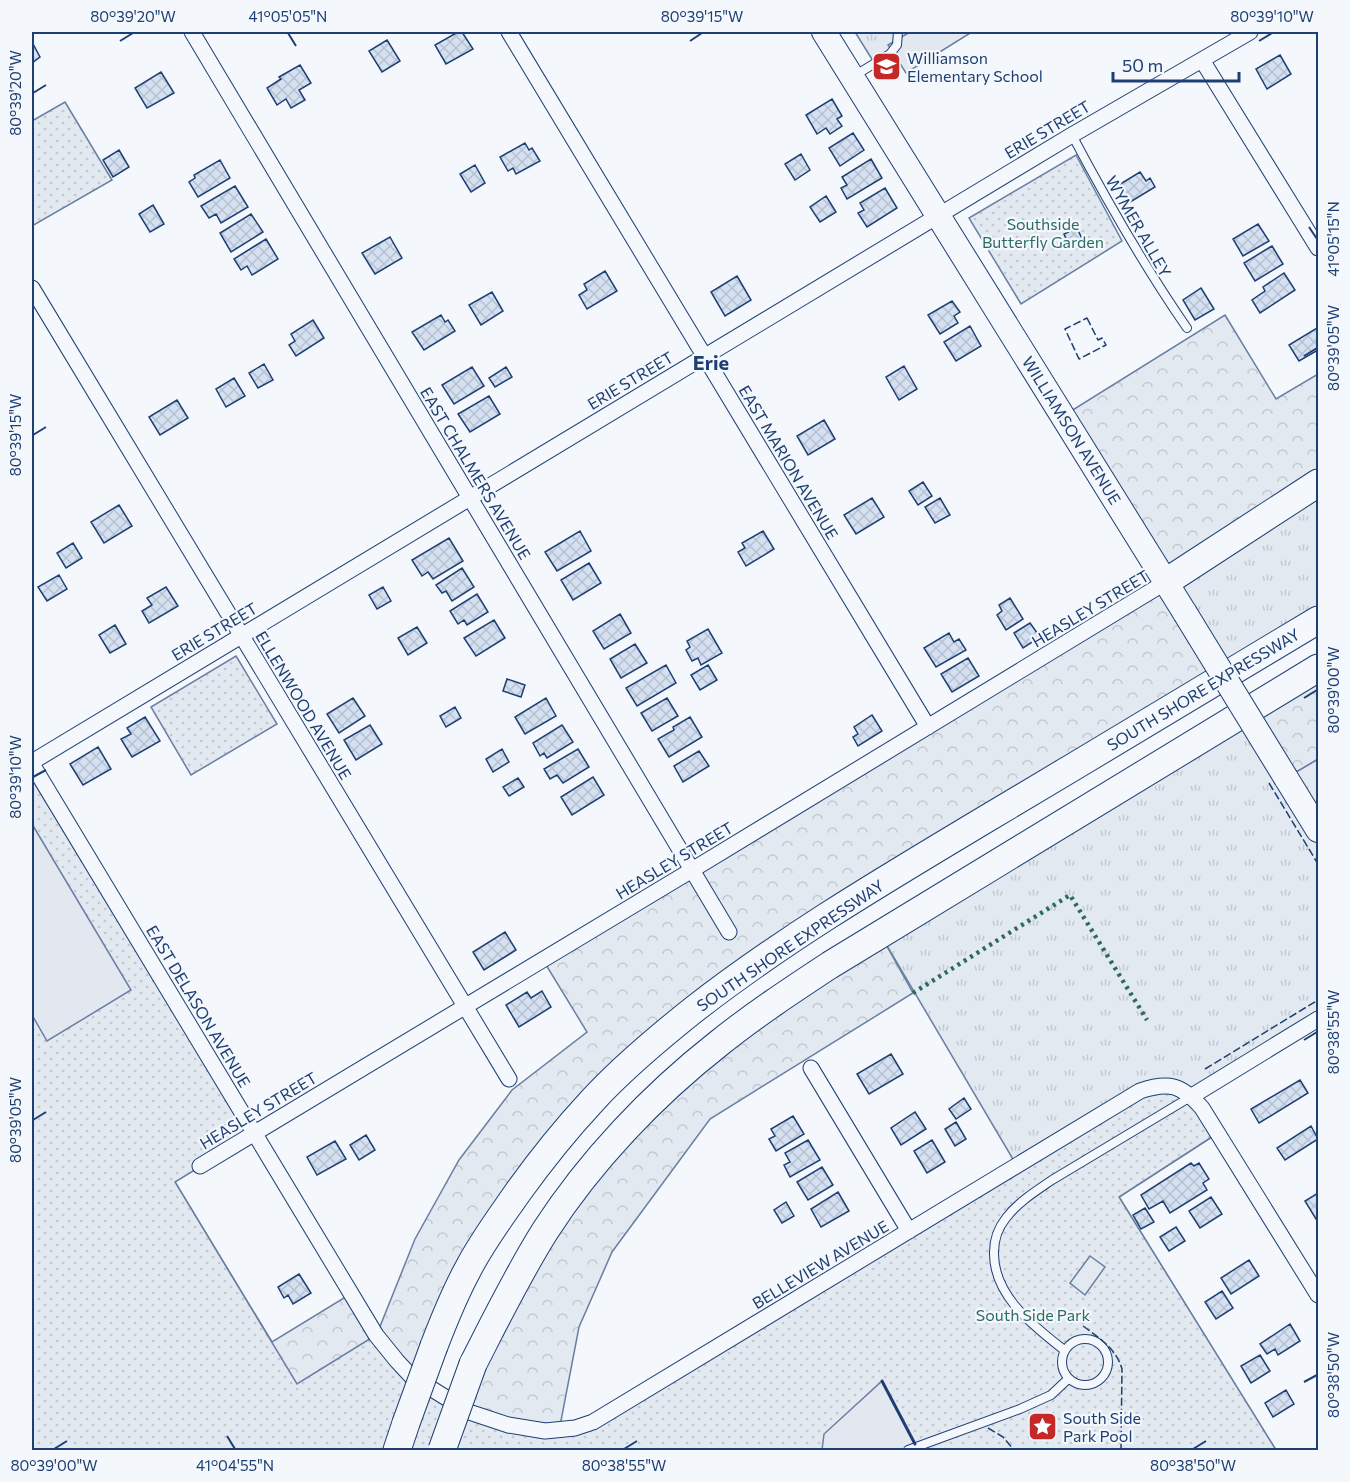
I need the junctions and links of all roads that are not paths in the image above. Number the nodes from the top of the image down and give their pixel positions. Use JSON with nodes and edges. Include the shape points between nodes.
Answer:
{"nodes":[{"id":1,"x":192,"y":32,"type":"edge"},
{"id":2,"x":508,"y":32,"type":"edge"},
{"id":3,"x":824,"y":32,"type":"edge"},
{"id":4,"x":898,"y":32,"type":"edge"},
{"id":5,"x":1241,"y":34,"type":"edge"},
{"id":6,"x":1202,"y":60,"type":"junction"},
{"id":7,"x":853,"y":77,"type":"junction"},
{"id":8,"x":1072,"y":135,"type":"junction"},
{"id":9,"x":938,"y":215,"type":"junction"},
{"id":10,"x":1318,"y":248,"type":"edge"},
{"id":11,"x":32,"y":288,"type":"edge"},
{"id":12,"x":1187,"y":328,"type":"dead end"},
{"id":13,"x":704,"y":357,"type":"junction"},
{"id":14,"x":1318,"y":483,"type":"edge"},
{"id":15,"x":470,"y":498,"type":"junction"},
{"id":16,"x":1166,"y":582,"type":"junction"},
{"id":17,"x":1318,"y":620,"type":"edge"},
{"id":18,"x":241,"y":636,"type":"junction"},
{"id":19,"x":1318,"y":668,"type":"edge"},
{"id":20,"x":928,"y":727,"type":"junction"},
{"id":21,"x":32,"y":763,"type":"edge"},
{"id":22,"x":1318,"y":830,"type":"edge"},
{"id":23,"x":692,"y":870,"type":"junction"},
{"id":24,"x":729,"y":932,"type":"dead end"},
{"id":25,"x":466,"y":1006,"type":"junction"},
{"id":26,"x":1318,"y":1019,"type":"edge"},
{"id":27,"x":811,"y":1068,"type":"dead end"},
{"id":28,"x":509,"y":1079,"type":"dead end"},
{"id":29,"x":1191,"y":1096,"type":"junction"},
{"id":30,"x":255,"y":1133,"type":"junction"},
{"id":31,"x":200,"y":1166,"type":"dead end"},
{"id":32,"x":909,"y":1231,"type":"junction"},
{"id":33,"x":1318,"y":1295,"type":"edge"},
{"id":34,"x":355,"y":1299,"type":"joint"},
{"id":35,"x":1064,"y":1350,"type":"junction"},
{"id":36,"x":1068,"y":1379,"type":"junction"},
{"id":37,"x":397,"y":1450,"type":"edge"},
{"id":38,"x":442,"y":1450,"type":"edge"},
{"id":39,"x":908,"y":1450,"type":"edge"}],
"edges":[{"from":1,"to":15,"type":"street","name":"EAST CHALMERS AVENUE"},
{"from":2,"to":13,"type":"street","name":"EAST MARION AVENUE"},
{"from":3,"to":7,"type":"main road","name":"WILLIAMSON AVENUE"},
{"from":4,"to":7,"type":"lane","via":[[897,45],[890,54]]},
{"from":5,"to":6,"type":"street","name":"ERIE STREET"},
{"from":6,"to":8,"type":"street","name":"ERIE STREET"},
{"from":6,"to":10,"type":"street"},
{"from":7,"to":9,"type":"main road","name":"WILLIAMSON AVENUE"},
{"from":8,"to":9,"type":"street","name":"ERIE STREET"},
{"from":8,"to":12,"type":"lane","name":"WYMER ALLEY","via":[[1126,233]]},
{"from":9,"to":13,"type":"street","name":"ERIE STREET"},
{"from":9,"to":16,"type":"main road","name":"WILLIAMSON AVENUE"},
{"from":11,"to":18,"type":"street","name":"ELLENWOOD AVENUE"},
{"from":13,"to":15,"type":"street","name":"ERIE STREET"},
{"from":13,"to":20,"type":"street","name":"EAST MARION AVENUE"},
{"from":14,"to":16,"type":"highway"},
{"from":15,"to":18,"type":"street","name":"ERIE STREET"},
{"from":15,"to":23,"type":"street","name":"EAST CHALMERS AVENUE"},
{"from":16,"to":20,"type":"street","name":"HEASLEY STREET"},
{"from":16,"to":22,"type":"main road","name":"WILLIAMSON AVENUE","bridge":true},
{"from":17,"to":37,"type":"highway","name":"SOUTH SHORE EXPRESSWAY","bridge":true,"via":[[796,937],[728,983],[631,1062],[564,1132],[482,1245],[434,1346]]},
{"from":18,"to":21,"type":"street","name":"ERIE STREET"},
{"from":18,"to":25,"type":"street","name":"ELLENWOOD AVENUE"},
{"from":19,"to":38,"type":"highway","bridge":true,"via":[[830,965],[756,1015],[682,1074],[603,1154],[546,1230],[473,1364]]},
{"from":20,"to":23,"type":"street","name":"HEASLEY STREET"},
{"from":21,"to":30,"type":"street","name":"EAST DELASON AVENUE"},
{"from":23,"to":24,"type":"street","name":"EAST CHALMERS AVENUE"},
{"from":23,"to":25,"type":"street","name":"HEASLEY STREET"},
{"from":25,"to":28,"type":"street","name":"ELLENWOOD AVENUE"},
{"from":25,"to":30,"type":"street","name":"HEASLEY STREET"},
{"from":26,"to":29,"type":"street"},
{"from":27,"to":32,"type":"street"},
{"from":29,"to":32,"type":"street","name":"BELLEVIEW AVENUE","via":[[1164,1085],[1140,1091]]},
{"from":29,"to":33,"type":"street","via":[[1210,1119]]},
{"from":29,"to":35,"type":"lane","via":[[1031,1194],[998,1231],[994,1244],[998,1278],[1012,1303],[1033,1326]]},
{"from":30,"to":31,"type":"street","name":"HEASLEY STREET"},
{"from":30,"to":34,"type":"street","name":"EAST DELASON AVENUE"},
{"from":32,"to":34,"type":"street","name":"BELLEVIEW AVENUE","via":[[610,1413],[559,1431],[530,1430],[469,1412],[411,1376],[376,1335]]},
{"from":35,"to":36,"type":"lane","via":[[1061,1365]]},
{"from":35,"to":36,"type":"lane","via":[[1083,1338],[1098,1343],[1107,1356],[1106,1371],[1096,1383],[1082,1386]]},
{"from":36,"to":39,"type":"lane","via":[[1051,1395]]}]}
